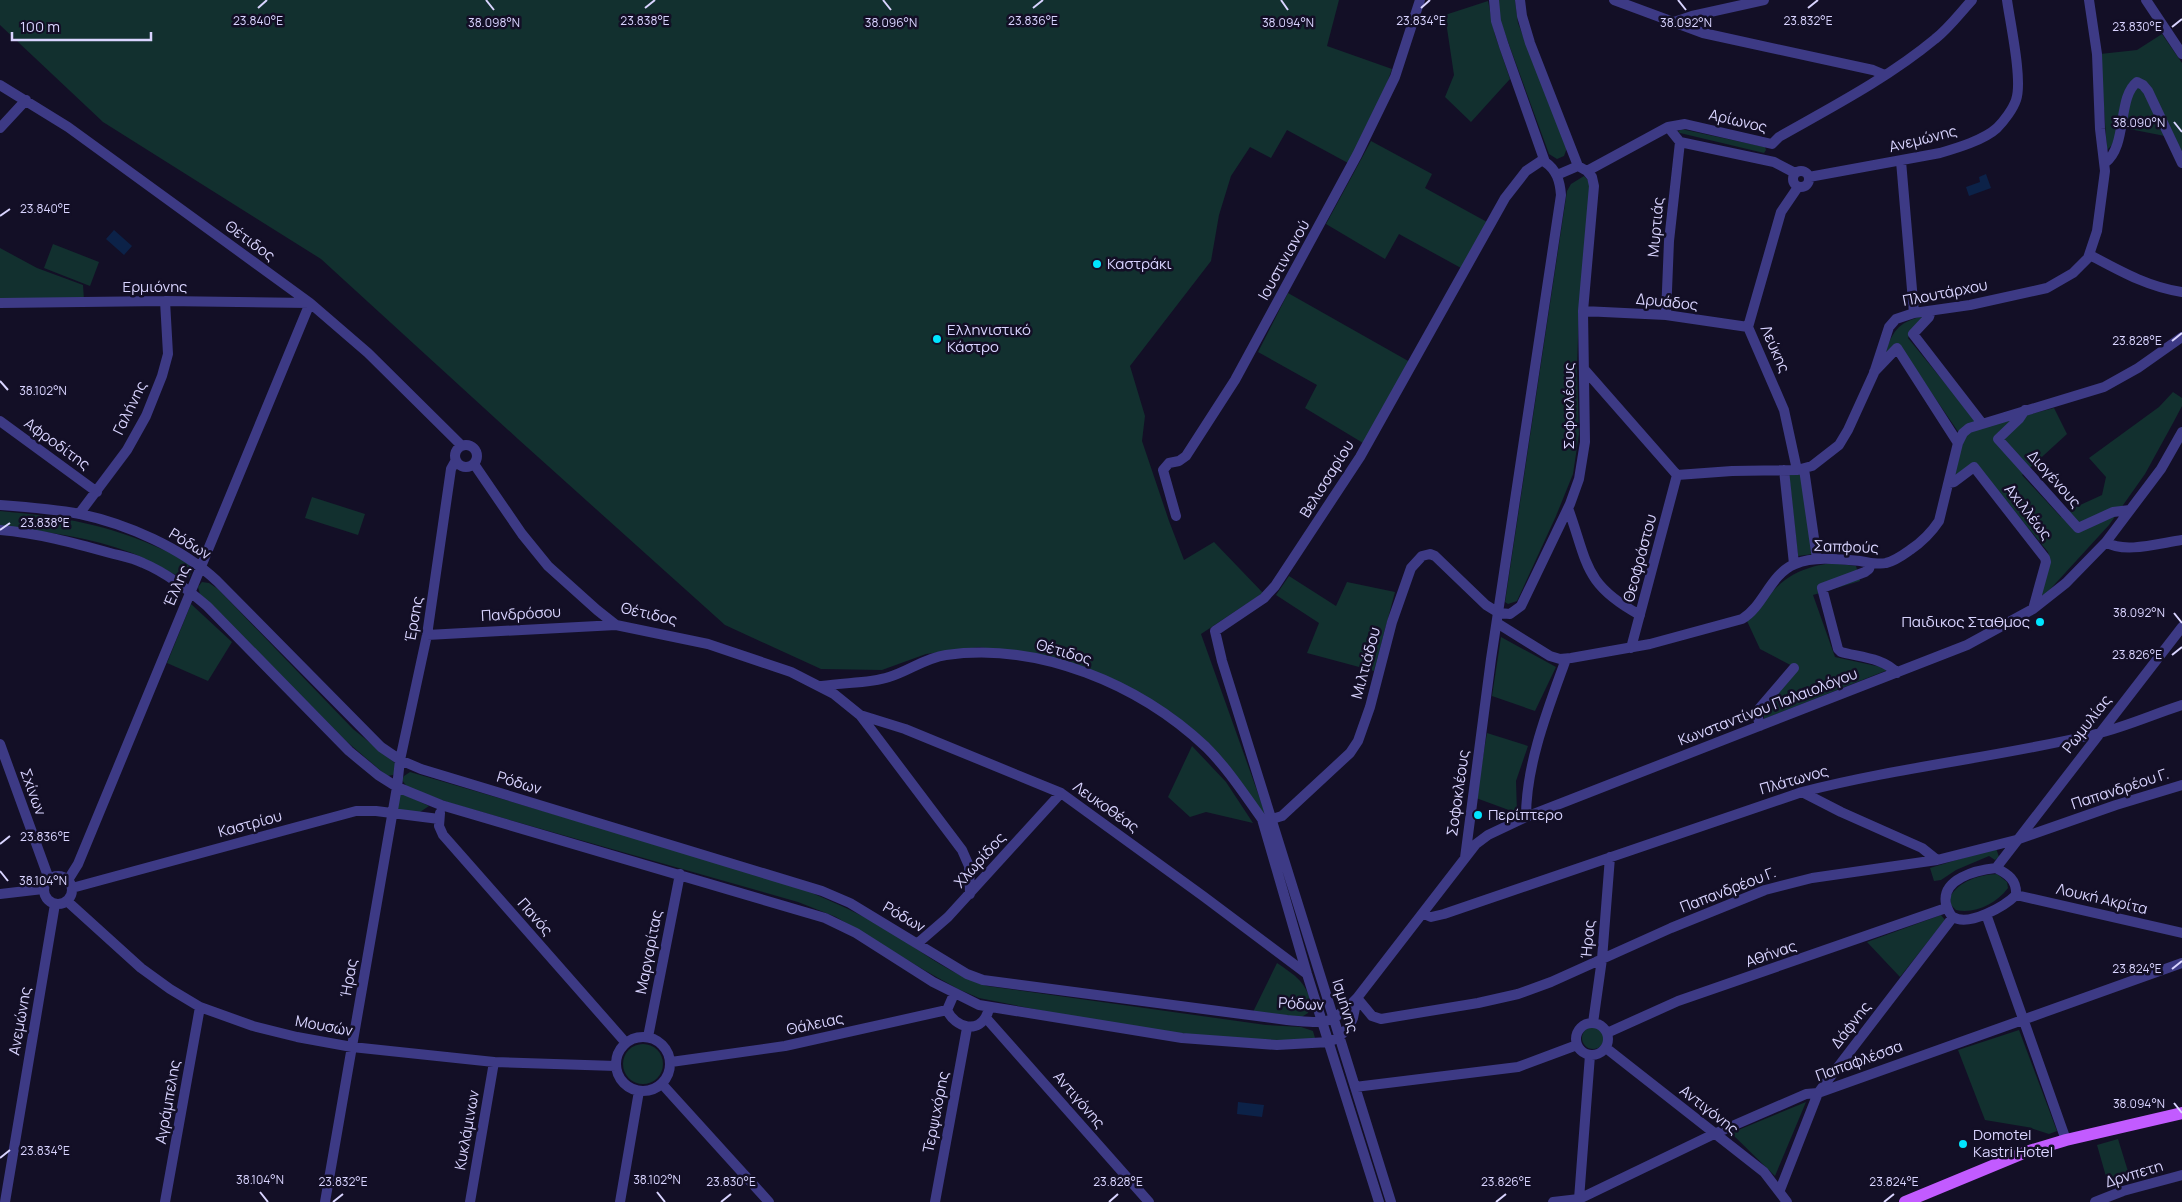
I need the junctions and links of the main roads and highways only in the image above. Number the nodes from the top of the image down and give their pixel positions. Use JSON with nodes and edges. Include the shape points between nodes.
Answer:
{"nodes":[{"id":1,"x":2182,"y":1113,"type":"edge"},
{"id":2,"x":1905,"y":1202,"type":"edge"}],
"edges":[{"from":1,"to":2,"type":"main road","via":[[2026,1152]]}]}
